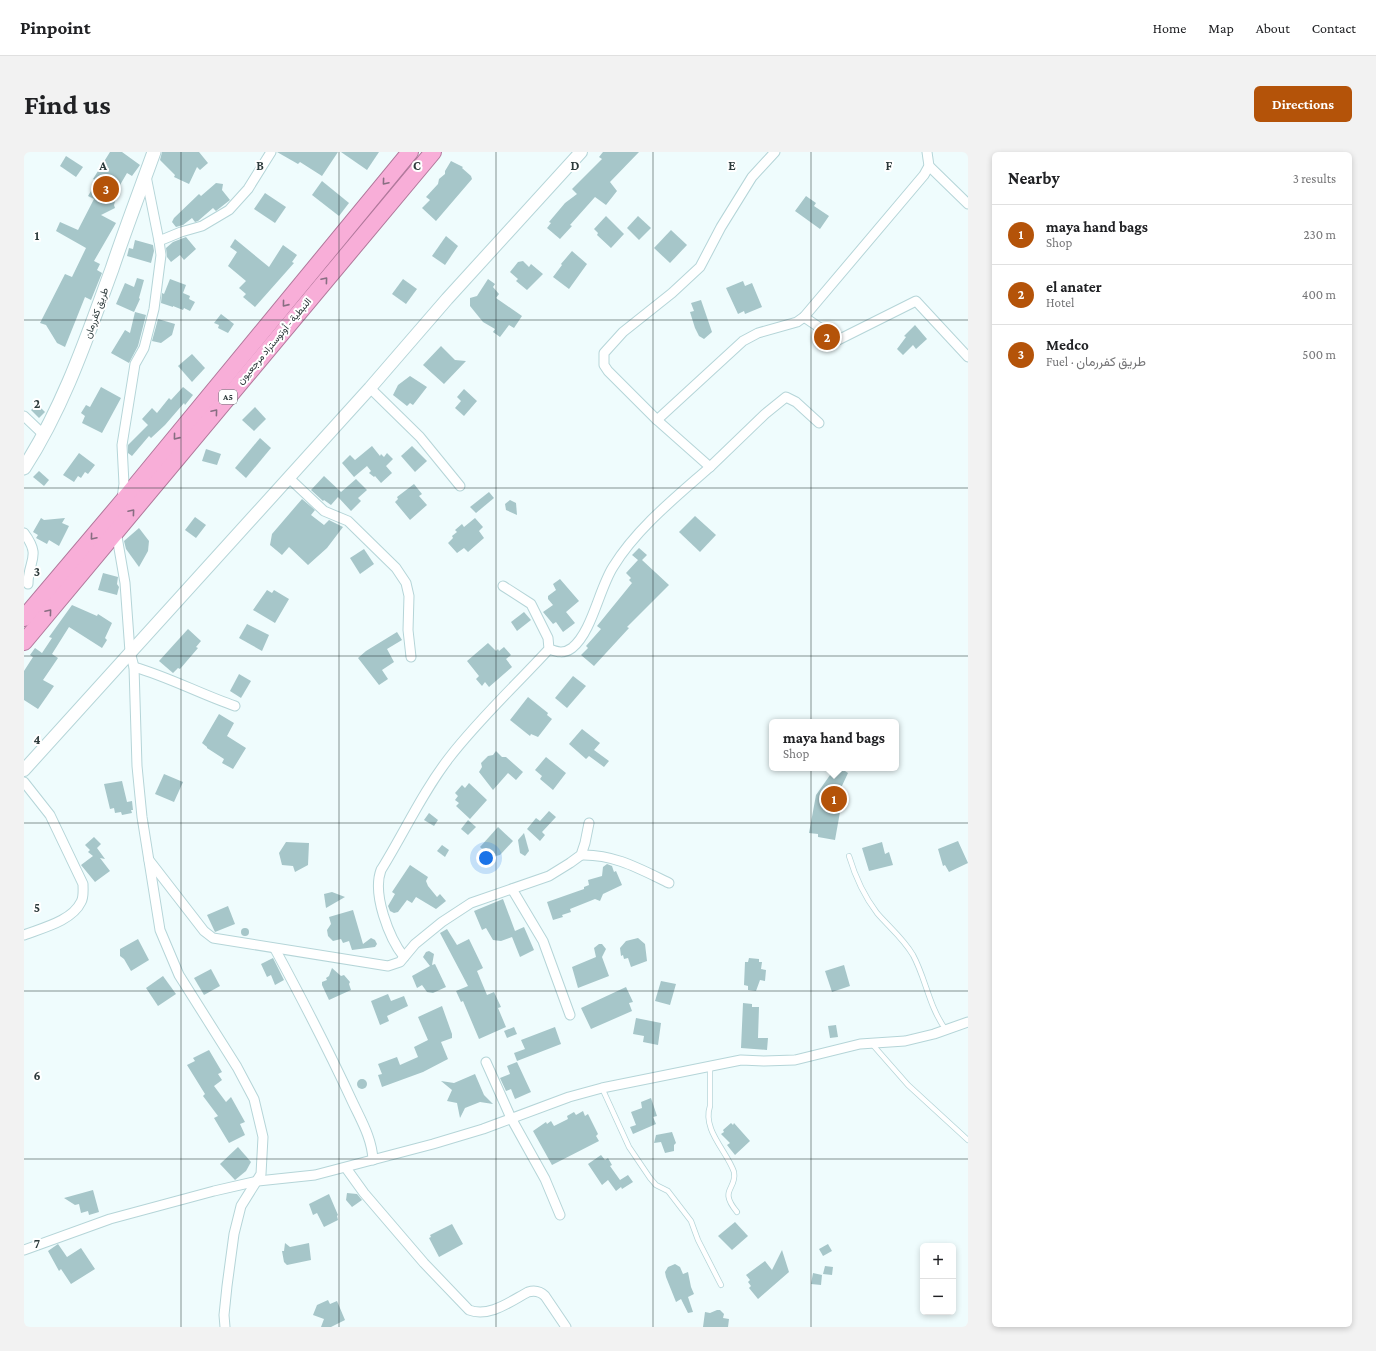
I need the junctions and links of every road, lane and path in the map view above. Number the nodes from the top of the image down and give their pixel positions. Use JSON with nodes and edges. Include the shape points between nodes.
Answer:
{"nodes":[{"id":1,"x":154,"y":152,"type":"edge"},
{"id":2,"x":271,"y":152,"type":"edge"},
{"id":3,"x":410,"y":152,"type":"edge"},
{"id":4,"x":433,"y":152,"type":"edge"},
{"id":5,"x":581,"y":152,"type":"edge"},
{"id":6,"x":775,"y":152,"type":"edge"},
{"id":7,"x":927,"y":152,"type":"edge"},
{"id":8,"x":929,"y":166,"type":"junction"},
{"id":9,"x":146,"y":175,"type":"junction"},
{"id":10,"x":968,"y":204,"type":"edge"},
{"id":11,"x":159,"y":241,"type":"junction"},
{"id":12,"x":804,"y":318,"type":"junction"},
{"id":13,"x":968,"y":357,"type":"edge"},
{"id":14,"x":370,"y":388,"type":"junction"},
{"id":15,"x":24,"y":416,"type":"edge"},
{"id":16,"x":657,"y":420,"type":"junction"},
{"id":17,"x":819,"y":423,"type":"dead end"},
{"id":18,"x":44,"y":435,"type":"junction"},
{"id":19,"x":710,"y":467,"type":"junction"},
{"id":20,"x":24,"y":468,"type":"edge"},
{"id":21,"x":289,"y":478,"type":"junction"},
{"id":22,"x":460,"y":486,"type":"dead end"},
{"id":23,"x":122,"y":502,"type":"junction"},
{"id":24,"x":116,"y":531,"type":"junction"},
{"id":25,"x":24,"y":533,"type":"edge"},
{"id":26,"x":28,"y":584,"type":"dead end"},
{"id":27,"x":503,"y":586,"type":"dead end"},
{"id":28,"x":24,"y":618,"type":"edge"},
{"id":29,"x":24,"y":642,"type":"edge"},
{"id":30,"x":549,"y":648,"type":"junction"},
{"id":31,"x":130,"y":652,"type":"junction"},
{"id":32,"x":411,"y":657,"type":"dead end"},
{"id":33,"x":134,"y":667,"type":"junction"},
{"id":34,"x":234,"y":706,"type":"dead end"},
{"id":35,"x":24,"y":770,"type":"edge"},
{"id":36,"x":24,"y":782,"type":"edge"},
{"id":37,"x":589,"y":823,"type":"dead end"},
{"id":38,"x":581,"y":854,"type":"junction"},
{"id":39,"x":849,"y":856,"type":"dead end"},
{"id":40,"x":148,"y":859,"type":"junction"},
{"id":41,"x":669,"y":883,"type":"dead end"},
{"id":42,"x":512,"y":889,"type":"junction"},
{"id":43,"x":24,"y":935,"type":"edge"},
{"id":44,"x":275,"y":949,"type":"junction"},
{"id":45,"x":404,"y":957,"type":"junction"},
{"id":46,"x":570,"y":1016,"type":"dead end"},
{"id":47,"x":968,"y":1022,"type":"edge"},
{"id":48,"x":946,"y":1030,"type":"junction"},
{"id":49,"x":872,"y":1044,"type":"junction"},
{"id":50,"x":486,"y":1062,"type":"dead end"},
{"id":51,"x":710,"y":1065,"type":"junction"},
{"id":52,"x":602,"y":1088,"type":"junction"},
{"id":53,"x":511,"y":1118,"type":"junction"},
{"id":54,"x":968,"y":1140,"type":"edge"},
{"id":55,"x":373,"y":1160,"type":"junction"},
{"id":56,"x":346,"y":1168,"type":"junction"},
{"id":57,"x":258,"y":1181,"type":"junction"},
{"id":58,"x":737,"y":1212,"type":"dead end"},
{"id":59,"x":560,"y":1215,"type":"dead end"},
{"id":60,"x":24,"y":1250,"type":"edge"},
{"id":61,"x":722,"y":1285,"type":"dead end"},
{"id":62,"x":225,"y":1327,"type":"edge"},
{"id":63,"x":566,"y":1327,"type":"edge"}],
"edges":[{"from":1,"to":9,"type":"main road","name":"طريق كفررمان"},
{"from":2,"to":11,"type":"street","via":[[248,190],[229,210],[202,226]]},
{"from":3,"to":23,"type":"highway","name":"النبطية - أوتوستراد مرجعيون","number":"A5","one_way":true},
{"from":24,"to":4,"type":"highway","name":"النبطية - أوتوستراد مرجعيون","number":"A5","one_way":true},
{"from":5,"to":14,"type":"street","via":[[447,298]]},
{"from":6,"to":16,"type":"street","via":[[752,176],[700,267],[623,332],[604,353],[604,365],[608,371]]},
{"from":7,"to":8,"type":"street"},
{"from":8,"to":10,"type":"street"},
{"from":8,"to":12,"type":"street"},
{"from":9,"to":11,"type":"street"},
{"from":9,"to":18,"type":"main road","name":"طريق كفررمان","via":[[94,321]]},
{"from":11,"to":23,"type":"street","via":[[162,255],[154,309],[144,348],[135,364],[122,445]]},
{"from":12,"to":13,"type":"street","via":[[838,340],[916,301]]},
{"from":12,"to":16,"type":"street","via":[[758,333],[743,341]]},
{"from":14,"to":21,"type":"street"},
{"from":14,"to":22,"type":"street","via":[[420,437]]},
{"from":15,"to":18,"type":"street"},
{"from":16,"to":19,"type":"street"},
{"from":17,"to":19,"type":"street","via":[[796,402],[786,397]]},
{"from":18,"to":20,"type":"main road","name":"طريق كفررمان"},
{"from":19,"to":30,"type":"street","via":[[667,505],[622,554],[612,568],[594,612],[572,648],[565,652],[556,652]]},
{"from":21,"to":31,"type":"street"},
{"from":21,"to":32,"type":"street","via":[[324,511],[348,521],[396,568],[406,583],[409,596],[408,630]]},
{"from":23,"to":28,"type":"highway","name":"النبطية - أوتوستراد مرجعيون","number":"A5","one_way":true},
{"from":29,"to":24,"type":"highway","name":"النبطية - أوتوستراد مرجعيون","number":"A5","one_way":true},
{"from":24,"to":31,"type":"street","via":[[125,583]]},
{"from":25,"to":26,"type":"street","via":[[31,542],[34,552]]},
{"from":27,"to":30,"type":"street","via":[[530,604],[548,638]]},
{"from":30,"to":45,"type":"street","via":[[497,702],[449,758],[381,870],[378,891],[381,905],[392,936]]},
{"from":31,"to":33,"type":"street"},
{"from":31,"to":35,"type":"street"},
{"from":33,"to":34,"type":"street","via":[[157,673]]},
{"from":33,"to":40,"type":"street","via":[[137,766]]},
{"from":36,"to":43,"type":"street","via":[[50,815],[83,884],[83,896],[76,909],[56,922]]},
{"from":37,"to":38,"type":"street"},
{"from":38,"to":41,"type":"street","via":[[607,856]]},
{"from":38,"to":42,"type":"street","via":[[549,876]]},
{"from":39,"to":48,"type":"lane","via":[[857,879],[876,912],[907,945],[914,957],[938,1018]]},
{"from":40,"to":44,"type":"street","via":[[204,931],[213,938]]},
{"from":40,"to":57,"type":"street","via":[[160,930],[171,959],[254,1099],[263,1137],[262,1168]]},
{"from":42,"to":45,"type":"street","via":[[471,903],[442,922]]},
{"from":42,"to":46,"type":"street","via":[[543,940]]},
{"from":44,"to":45,"type":"street","via":[[388,966],[396,965]]},
{"from":44,"to":55,"type":"street","via":[[343,1079],[371,1141]]},
{"from":47,"to":48,"type":"street"},
{"from":48,"to":49,"type":"street","via":[[905,1041]]},
{"from":49,"to":51,"type":"street","via":[[860,1044],[795,1060],[740,1060]]},
{"from":49,"to":54,"type":"lane","via":[[908,1085]]},
{"from":50,"to":53,"type":"street"},
{"from":51,"to":52,"type":"street"},
{"from":51,"to":58,"type":"lane","via":[[708,1113],[713,1134],[734,1172],[728,1200]]},
{"from":52,"to":53,"type":"street","via":[[570,1096]]},
{"from":52,"to":61,"type":"lane","via":[[629,1147],[650,1178],[656,1185],[668,1191],[691,1221]]},
{"from":53,"to":55,"type":"street","via":[[476,1131]]},
{"from":53,"to":59,"type":"street","via":[[545,1180]]},
{"from":55,"to":56,"type":"street"},
{"from":56,"to":57,"type":"street","via":[[305,1177]]},
{"from":56,"to":63,"type":"street","via":[[419,1257],[469,1310],[487,1312],[528,1292],[541,1292]]},
{"from":57,"to":60,"type":"street","via":[[110,1218]]},
{"from":57,"to":62,"type":"street","via":[[241,1206],[239,1214],[227,1286]]}]}
